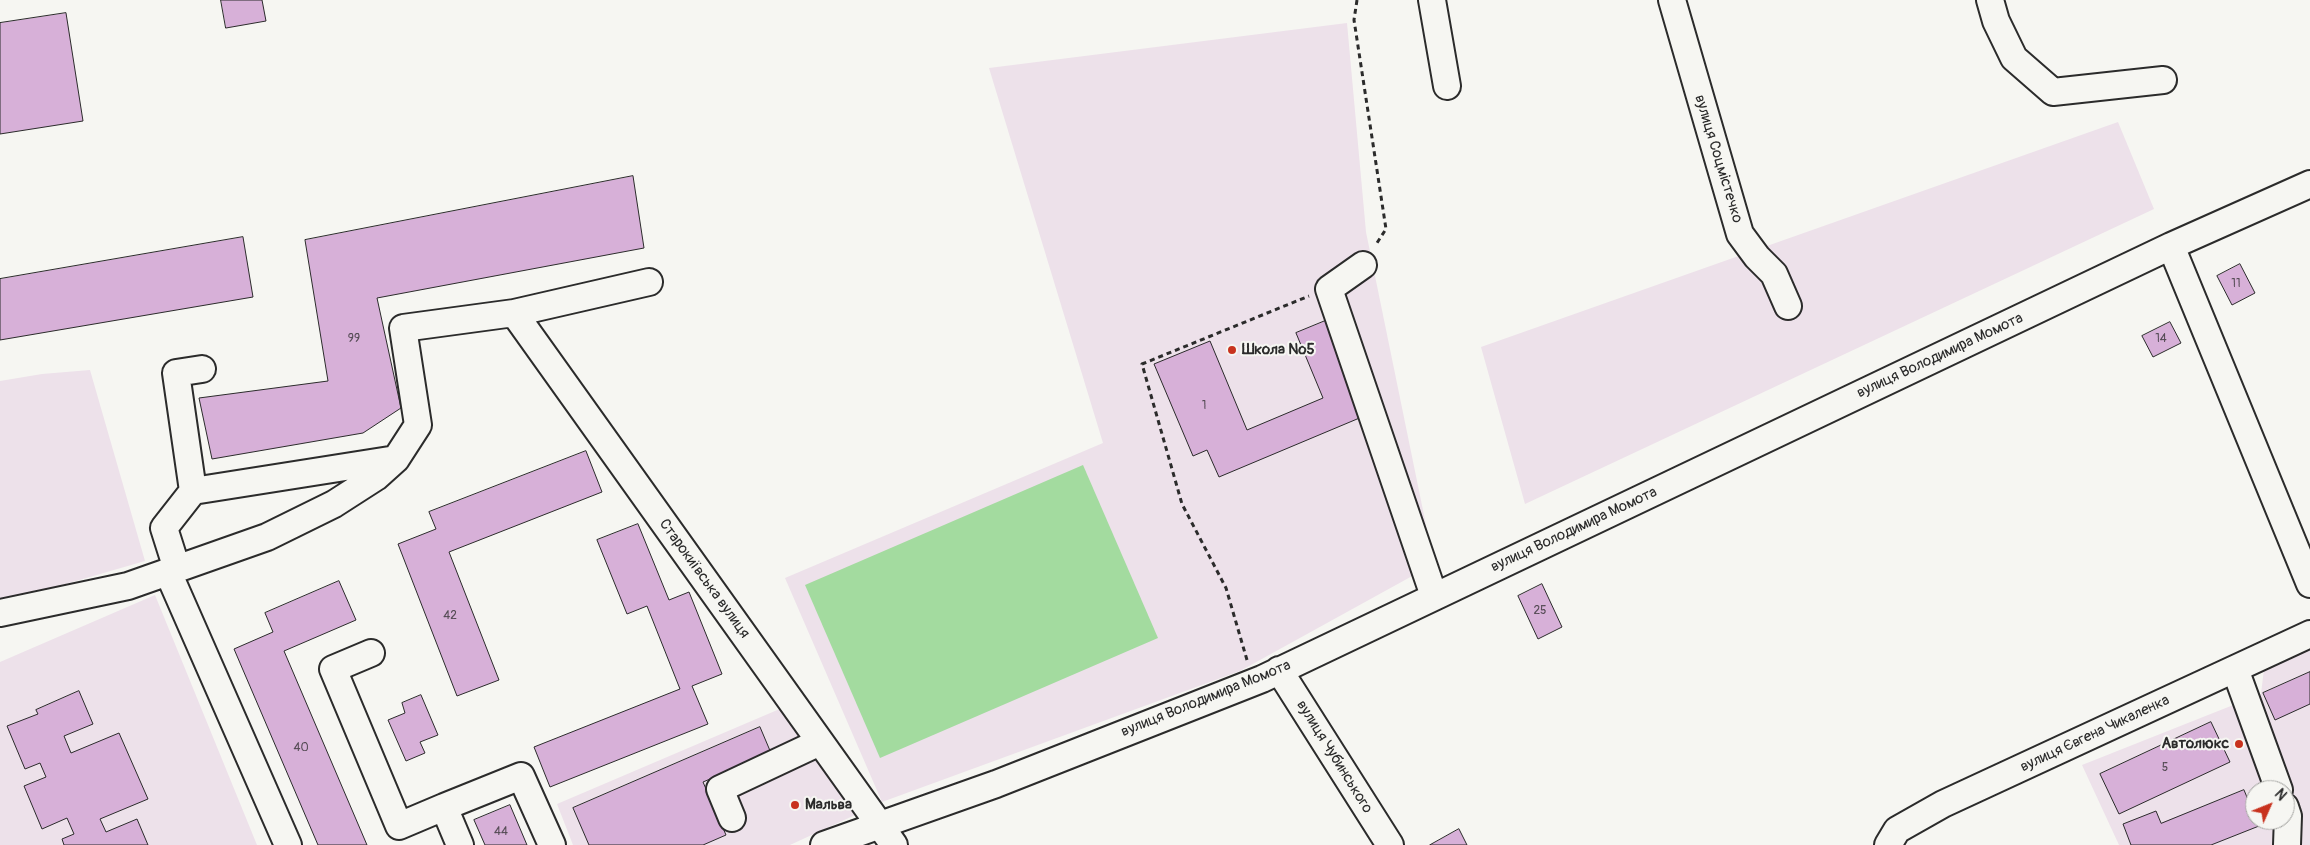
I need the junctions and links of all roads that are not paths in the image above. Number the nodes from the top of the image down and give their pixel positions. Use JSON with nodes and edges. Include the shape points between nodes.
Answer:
{"nodes":[{"id":1,"x":1432,"y":0,"type":"edge"},
{"id":2,"x":1672,"y":0,"type":"edge"},
{"id":3,"x":1990,"y":0,"type":"edge"},
{"id":4,"x":2164,"y":80,"type":"dead end"},
{"id":5,"x":1448,"y":86,"type":"dead end"},
{"id":6,"x":2310,"y":184,"type":"edge"},
{"id":7,"x":2171,"y":246,"type":"junction"},
{"id":8,"x":1363,"y":265,"type":"road end"},
{"id":9,"x":649,"y":282,"type":"dead end"},
{"id":10,"x":1788,"y":306,"type":"dead end"},
{"id":11,"x":514,"y":313,"type":"junction"},
{"id":12,"x":202,"y":370,"type":"dead end"},
{"id":13,"x":396,"y":459,"type":"junction"},
{"id":14,"x":193,"y":491,"type":"junction"},
{"id":15,"x":173,"y":570,"type":"junction"},
{"id":16,"x":2310,"y":584,"type":"edge"},
{"id":17,"x":1434,"y":596,"type":"junction"},
{"id":18,"x":0,"y":613,"type":"edge"},
{"id":19,"x":2310,"y":634,"type":"edge"},
{"id":20,"x":371,"y":653,"type":"dead end"},
{"id":21,"x":2235,"y":669,"type":"junction"},
{"id":22,"x":1279,"y":670,"type":"junction"},
{"id":23,"x":820,"y":742,"type":"junction"},
{"id":24,"x":2275,"y":780,"type":"edge"},
{"id":25,"x":444,"y":807,"type":"junction"},
{"id":26,"x":732,"y":818,"type":"dead end"},
{"id":27,"x":2287,"y":830,"type":"edge"},
{"id":28,"x":887,"y":835,"type":"edge"},
{"id":29,"x":288,"y":845,"type":"edge"},
{"id":30,"x":460,"y":845,"type":"edge"},
{"id":31,"x":552,"y":845,"type":"edge"},
{"id":32,"x":824,"y":845,"type":"edge"},
{"id":33,"x":1390,"y":845,"type":"edge"},
{"id":34,"x":1888,"y":845,"type":"edge"},
{"id":35,"x":2286,"y":845,"type":"edge"}],
"edges":[{"from":1,"to":5,"type":"street"},
{"from":2,"to":10,"type":"street","name":"вулиця Соцмістечко","via":[[1740,234],[1774,274]]},
{"from":3,"to":4,"type":"street","via":[[2014,58],[2054,92]]},
{"from":6,"to":7,"type":"street","name":"вулиця Володимира Момота"},
{"from":7,"to":16,"type":"street"},
{"from":7,"to":17,"type":"street","name":"вулиця Володимира Момота"},
{"from":8,"to":17,"type":"street","via":[[1329,288]]},
{"from":9,"to":11,"type":"street"},
{"from":11,"to":13,"type":"street","via":[[403,328],[418,425]]},
{"from":11,"to":23,"type":"street","name":"Старокиївська вулиця"},
{"from":12,"to":14,"type":"street","via":[[176,374]]},
{"from":13,"to":14,"type":"street"},
{"from":13,"to":15,"type":"street","via":[[376,478],[334,504],[266,537]]},
{"from":14,"to":15,"type":"street","via":[[164,528]]},
{"from":15,"to":18,"type":"street","via":[[128,586]]},
{"from":15,"to":29,"type":"street"},
{"from":17,"to":22,"type":"street","name":"вулиця Володимира Момота"},
{"from":19,"to":21,"type":"street","name":"вулиця Євгена Чикаленка"},
{"from":20,"to":25,"type":"street","via":[[333,669],[399,826]]},
{"from":21,"to":24,"type":"street"},
{"from":21,"to":34,"type":"street","name":"вулиця Євгена Чикаленка","via":[[1943,804],[1897,830]]},
{"from":22,"to":28,"type":"street","name":"вулиця Володимира Момота","via":[[996,784]]},
{"from":22,"to":33,"type":"street","name":"вулиця Чубинського"},
{"from":23,"to":26,"type":"street","via":[[720,789]]},
{"from":23,"to":28,"type":"street","name":"Старокиївська вулиця"},
{"from":25,"to":30,"type":"street"},
{"from":25,"to":31,"type":"street","via":[[521,776]]},
{"from":27,"to":35,"type":"street"},
{"from":28,"to":32,"type":"street","name":"вулиця Володимира Момота"}]}
